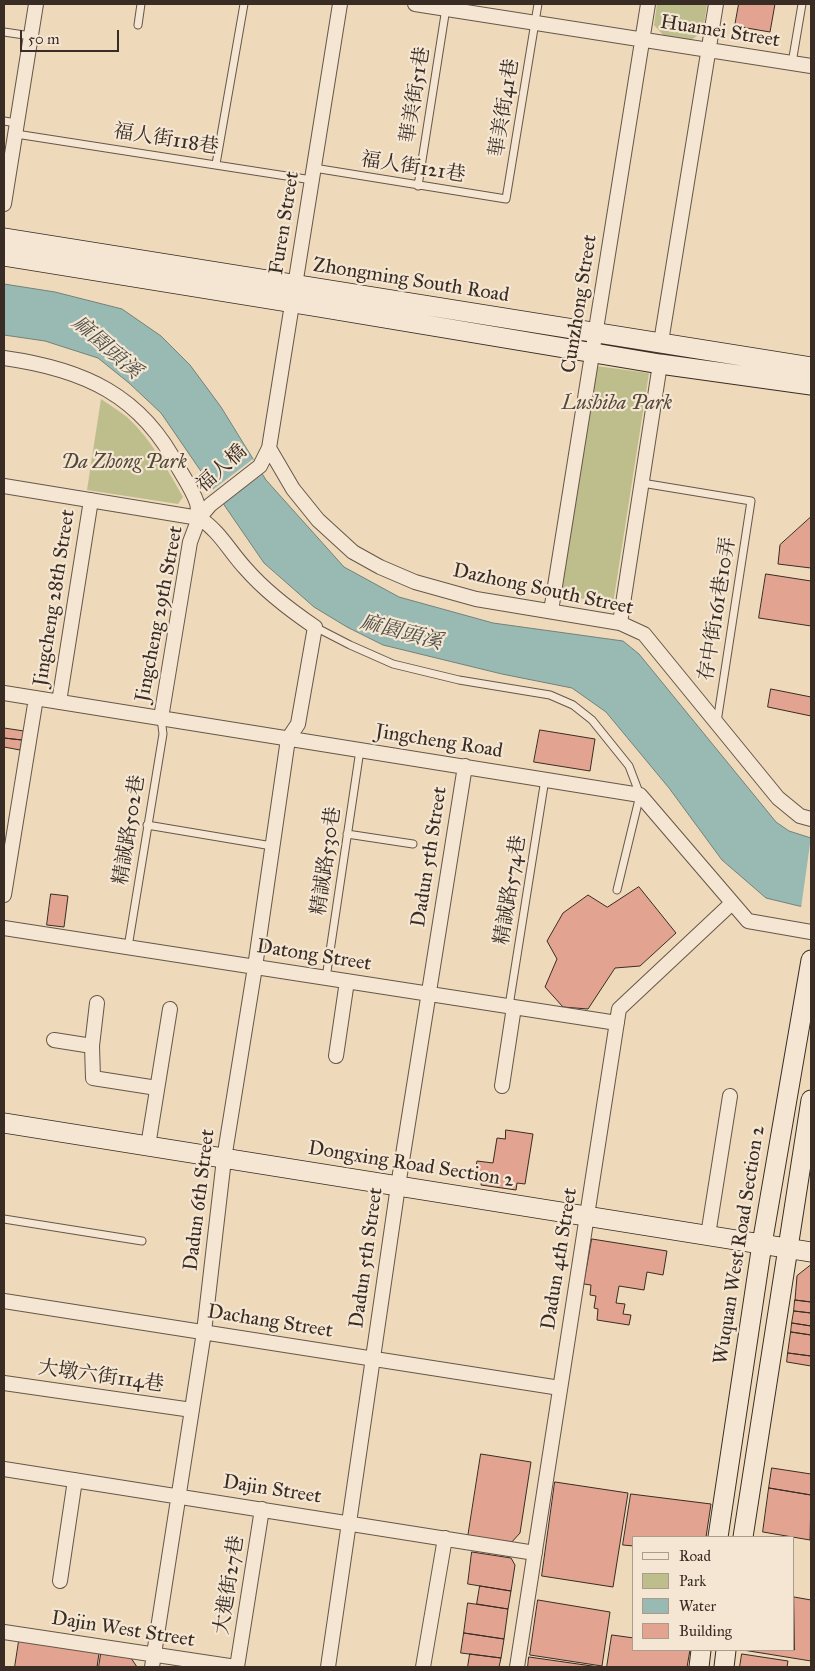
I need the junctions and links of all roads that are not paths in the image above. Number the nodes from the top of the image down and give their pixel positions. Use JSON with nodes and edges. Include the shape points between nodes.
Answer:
{"nodes":[{"id":1,"x":36,"y":4,"type":"edge"},
{"id":2,"x":141,"y":4,"type":"edge"},
{"id":3,"x":244,"y":4,"type":"edge"},
{"id":4,"x":340,"y":4,"type":"edge"},
{"id":5,"x":414,"y":4,"type":"edge"},
{"id":6,"x":538,"y":4,"type":"edge"},
{"id":7,"x":648,"y":4,"type":"edge"},
{"id":8,"x":716,"y":4,"type":"edge"},
{"id":9,"x":802,"y":4,"type":"edge"},
{"id":10,"x":447,"y":6,"type":"edge"},
{"id":11,"x":535,"y":23,"type":"junction"},
{"id":12,"x":138,"y":25,"type":"dead end"},
{"id":13,"x":4,"y":32,"type":"edge"},
{"id":14,"x":31,"y":36,"type":"junction"},
{"id":15,"x":642,"y":40,"type":"junction"},
{"id":16,"x":709,"y":50,"type":"junction"},
{"id":17,"x":792,"y":63,"type":"junction"},
{"id":18,"x":811,"y":66,"type":"edge"},
{"id":19,"x":12,"y":126,"type":"edge"},
{"id":20,"x":216,"y":164,"type":"junction"},
{"id":21,"x":313,"y":174,"type":"junction"},
{"id":22,"x":418,"y":186,"type":"junction"},
{"id":23,"x":506,"y":199,"type":"joint"},
{"id":24,"x":4,"y":204,"type":"edge"},
{"id":25,"x":4,"y":238,"type":"edge"},
{"id":26,"x":4,"y":256,"type":"edge"},
{"id":27,"x":294,"y":294,"type":"junction"},
{"id":28,"x":596,"y":333,"type":"junction"},
{"id":29,"x":661,"y":342,"type":"junction"},
{"id":30,"x":593,"y":353,"type":"junction"},
{"id":31,"x":4,"y":358,"type":"edge"},
{"id":32,"x":660,"y":364,"type":"junction"},
{"id":33,"x":810,"y":376,"type":"edge"},
{"id":34,"x":269,"y":448,"type":"junction"},
{"id":35,"x":642,"y":483,"type":"junction"},
{"id":36,"x":4,"y":486,"type":"edge"},
{"id":37,"x":91,"y":500,"type":"junction"},
{"id":38,"x":199,"y":518,"type":"junction"},
{"id":39,"x":551,"y":611,"type":"junction"},
{"id":40,"x":620,"y":623,"type":"junction"},
{"id":41,"x":315,"y":627,"type":"junction"},
{"id":42,"x":4,"y":693,"type":"edge"},
{"id":43,"x":36,"y":698,"type":"junction"},
{"id":44,"x":59,"y":702,"type":"junction"},
{"id":45,"x":161,"y":718,"type":"junction"},
{"id":46,"x":717,"y":722,"type":"junction"},
{"id":47,"x":288,"y":738,"type":"junction"},
{"id":48,"x":360,"y":749,"type":"junction"},
{"id":49,"x":464,"y":766,"type":"junction"},
{"id":50,"x":545,"y":779,"type":"junction"},
{"id":51,"x":640,"y":795,"type":"junction"},
{"id":52,"x":811,"y":819,"type":"edge"},
{"id":53,"x":147,"y":825,"type":"junction"},
{"id":54,"x":347,"y":834,"type":"junction"},
{"id":55,"x":413,"y":844,"type":"dead end"},
{"id":56,"x":272,"y":846,"type":"junction"},
{"id":57,"x":617,"y":890,"type":"dead end"},
{"id":58,"x":4,"y":895,"type":"edge"},
{"id":59,"x":732,"y":903,"type":"junction"},
{"id":60,"x":4,"y":928,"type":"edge"},
{"id":61,"x":811,"y":932,"type":"edge"},
{"id":62,"x":128,"y":947,"type":"junction"},
{"id":63,"x":811,"y":960,"type":"edge"},
{"id":64,"x":254,"y":967,"type":"junction"},
{"id":65,"x":326,"y":978,"type":"junction"},
{"id":66,"x":347,"y":981,"type":"junction"},
{"id":67,"x":428,"y":994,"type":"junction"},
{"id":68,"x":98,"y":1003,"type":"dead end"},
{"id":69,"x":512,"y":1007,"type":"junction"},
{"id":70,"x":170,"y":1009,"type":"dead end"},
{"id":71,"x":617,"y":1023,"type":"junction"},
{"id":72,"x":54,"y":1040,"type":"dead end"},
{"id":73,"x":92,"y":1046,"type":"junction"},
{"id":74,"x":336,"y":1056,"type":"dead end"},
{"id":75,"x":502,"y":1086,"type":"dead end"},
{"id":76,"x":157,"y":1088,"type":"junction"},
{"id":77,"x":730,"y":1096,"type":"dead end"},
{"id":78,"x":811,"y":1100,"type":"edge"},
{"id":79,"x":4,"y":1124,"type":"edge"},
{"id":80,"x":148,"y":1146,"type":"junction"},
{"id":81,"x":224,"y":1159,"type":"junction"},
{"id":82,"x":398,"y":1186,"type":"junction"},
{"id":83,"x":587,"y":1216,"type":"junction"},
{"id":84,"x":4,"y":1219,"type":"edge"},
{"id":85,"x":708,"y":1235,"type":"junction"},
{"id":86,"x":142,"y":1240,"type":"dead end"},
{"id":87,"x":762,"y":1244,"type":"junction"},
{"id":88,"x":787,"y":1248,"type":"junction"},
{"id":89,"x":811,"y":1252,"type":"edge"},
{"id":90,"x":4,"y":1301,"type":"edge"},
{"id":91,"x":204,"y":1332,"type":"junction"},
{"id":92,"x":373,"y":1358,"type":"junction"},
{"id":93,"x":4,"y":1383,"type":"edge"},
{"id":94,"x":560,"y":1388,"type":"junction"},
{"id":95,"x":192,"y":1410,"type":"junction"},
{"id":96,"x":4,"y":1469,"type":"edge"},
{"id":97,"x":75,"y":1480,"type":"junction"},
{"id":98,"x":178,"y":1496,"type":"junction"},
{"id":99,"x":262,"y":1509,"type":"junction"},
{"id":100,"x":349,"y":1522,"type":"junction"},
{"id":101,"x":718,"y":1536,"type":"edge"},
{"id":102,"x":744,"y":1536,"type":"edge"},
{"id":103,"x":445,"y":1538,"type":"junction"},
{"id":104,"x":534,"y":1553,"type":"junction"},
{"id":105,"x":60,"y":1581,"type":"dead end"},
{"id":106,"x":4,"y":1632,"type":"edge"},
{"id":107,"x":701,"y":1651,"type":"edge"},
{"id":108,"x":726,"y":1651,"type":"edge"},
{"id":109,"x":153,"y":1661,"type":"edge"},
{"id":110,"x":236,"y":1667,"type":"edge"},
{"id":111,"x":328,"y":1667,"type":"edge"},
{"id":112,"x":423,"y":1667,"type":"edge"},
{"id":113,"x":517,"y":1667,"type":"edge"},
{"id":114,"x":699,"y":1667,"type":"edge"},
{"id":115,"x":724,"y":1667,"type":"edge"}],
"edges":[{"from":1,"to":14,"type":"street"},
{"from":2,"to":12,"type":"lane"},
{"from":3,"to":20,"type":"lane"},
{"from":4,"to":21,"type":"street","name":"Furen Street"},
{"from":5,"to":10,"type":"street","name":"Huamei Street"},
{"from":6,"to":11,"type":"lane","name":"華美街41巷"},
{"from":7,"to":15,"type":"street","name":"Cunzhong Street"},
{"from":8,"to":16,"type":"street"},
{"from":9,"to":17,"type":"lane"},
{"from":10,"to":11,"type":"street","name":"Huamei Street"},
{"from":10,"to":22,"type":"lane","name":"華美街51巷"},
{"from":11,"to":15,"type":"street","name":"Huamei Street"},
{"from":11,"to":23,"type":"lane","name":"華美街41巷"},
{"from":13,"to":14,"type":"lane"},
{"from":14,"to":19,"type":"street"},
{"from":15,"to":16,"type":"street","name":"Huamei Street"},
{"from":15,"to":28,"type":"street","name":"Cunzhong Street"},
{"from":16,"to":17,"type":"street","name":"Huamei Street"},
{"from":16,"to":29,"type":"street"},
{"from":17,"to":18,"type":"street","name":"Huamei Street"},
{"from":19,"to":20,"type":"lane","name":"福人街118巷"},
{"from":19,"to":24,"type":"street"},
{"from":20,"to":21,"type":"lane","name":"福人街118巷"},
{"from":21,"to":22,"type":"lane","name":"福人街121巷"},
{"from":21,"to":27,"type":"street","name":"Furen Street"},
{"from":22,"to":23,"type":"lane","name":"福人街121巷"},
{"from":25,"to":27,"type":"main road","name":"Zhongming South Road","via":[[73,248]]},
{"from":26,"to":27,"type":"main road","name":"Zhongming South Road"},
{"from":27,"to":28,"type":"main road","name":"Zhongming South Road"},
{"from":27,"to":30,"type":"main road","name":"Zhongming South Road"},
{"from":27,"to":34,"type":"street","name":"Furen Street"},
{"from":28,"to":29,"type":"main road","name":"Zhongming South Road"},
{"from":28,"to":30,"type":"street","name":"Cunzhong Street"},
{"from":29,"to":33,"type":"main road","name":"Zhongming South Road"},
{"from":30,"to":32,"type":"main road","name":"Zhongming South Road"},
{"from":30,"to":39,"type":"street","name":"Cunzhong Street"},
{"from":31,"to":38,"type":"street","via":[[44,364],[87,378],[134,408],[151,424],[170,451],[197,503]]},
{"from":32,"to":33,"type":"main road","name":"Zhongming South Road"},
{"from":32,"to":35,"type":"street"},
{"from":34,"to":38,"type":"street","name":"福人橋","via":[[260,466],[210,505]]},
{"from":34,"to":39,"type":"street","name":"Dazhong South Street","via":[[293,489],[318,520],[353,552],[415,582],[476,599]]},
{"from":35,"to":40,"type":"street"},
{"from":35,"to":46,"type":"lane","name":"存中街161巷10弄","via":[[750,501]]},
{"from":36,"to":37,"type":"street"},
{"from":37,"to":38,"type":"street"},
{"from":37,"to":44,"type":"street","name":"Jingcheng 28th Street"},
{"from":38,"to":41,"type":"street","via":[[211,525],[246,569],[283,606]]},
{"from":38,"to":45,"type":"street","name":"Jingcheng 29th Street","via":[[190,542]]},
{"from":39,"to":40,"type":"street","name":"Dazhong South Street"},
{"from":40,"to":46,"type":"street","name":"Dazhong South Street","via":[[644,634]]},
{"from":41,"to":47,"type":"street","name":"Dadun 6th Street","via":[[298,724]]},
{"from":41,"to":51,"type":"lane","via":[[393,664],[459,680],[550,695],[573,705],[592,720],[629,766]]},
{"from":42,"to":43,"type":"street","name":"Jingcheng Road"},
{"from":43,"to":44,"type":"street","name":"Jingcheng Road"},
{"from":43,"to":58,"type":"street"},
{"from":44,"to":45,"type":"street","name":"Jingcheng Road"},
{"from":45,"to":47,"type":"street","name":"Jingcheng Road"},
{"from":45,"to":53,"type":"lane","name":"精誠路502巷","via":[[162,734]]},
{"from":46,"to":52,"type":"street","name":"Dazhong South Street","via":[[778,798],[800,816]]},
{"from":47,"to":48,"type":"street","name":"Jingcheng Road"},
{"from":47,"to":56,"type":"street","name":"Dadun 6th Street"},
{"from":48,"to":49,"type":"street","name":"Jingcheng Road"},
{"from":48,"to":54,"type":"lane","name":"精誠路530巷"},
{"from":49,"to":50,"type":"street","name":"Jingcheng Road"},
{"from":49,"to":67,"type":"street","name":"Dadun 5th Street"},
{"from":50,"to":51,"type":"street","name":"Jingcheng Road"},
{"from":50,"to":69,"type":"lane","name":"精誠路574巷"},
{"from":51,"to":57,"type":"lane"},
{"from":51,"to":59,"type":"street"},
{"from":53,"to":56,"type":"lane"},
{"from":53,"to":62,"type":"lane","name":"精誠路502巷"},
{"from":54,"to":55,"type":"lane"},
{"from":54,"to":65,"type":"lane","name":"精誠路530巷"},
{"from":56,"to":64,"type":"street","name":"Dadun 6th Street"},
{"from":59,"to":61,"type":"street","via":[[748,921]]},
{"from":59,"to":71,"type":"street","name":"Dadun 4th Street","via":[[619,1009]]},
{"from":60,"to":62,"type":"street","name":"Datong Street"},
{"from":62,"to":64,"type":"street","name":"Datong Street"},
{"from":63,"to":87,"type":"main road","name":"Wuquan West Road Section 2"},
{"from":64,"to":65,"type":"street","name":"Datong Street"},
{"from":64,"to":81,"type":"street","name":"Dadun 6th Street"},
{"from":65,"to":66,"type":"street","name":"Datong Street"},
{"from":66,"to":67,"type":"street","name":"Datong Street"},
{"from":66,"to":74,"type":"street"},
{"from":67,"to":69,"type":"street","name":"Datong Street"},
{"from":67,"to":82,"type":"street","name":"Dadun 5th Street"},
{"from":68,"to":73,"type":"street"},
{"from":69,"to":71,"type":"street","name":"Datong Street"},
{"from":69,"to":75,"type":"street"},
{"from":70,"to":76,"type":"street"},
{"from":71,"to":83,"type":"street","name":"Dadun 4th Street"},
{"from":72,"to":73,"type":"street"},
{"from":73,"to":76,"type":"street","via":[[93,1078]]},
{"from":76,"to":80,"type":"street"},
{"from":77,"to":85,"type":"street"},
{"from":78,"to":88,"type":"main road"},
{"from":79,"to":80,"type":"main road","name":"Dongxing Road Section 2"},
{"from":80,"to":81,"type":"main road","name":"Dongxing Road Section 2"},
{"from":81,"to":82,"type":"main road","name":"Dongxing Road Section 2"},
{"from":81,"to":91,"type":"street","name":"Dadun 6th Street"},
{"from":82,"to":83,"type":"main road","name":"Dongxing Road Section 2"},
{"from":82,"to":92,"type":"street","name":"Dadun 5th Street"},
{"from":83,"to":85,"type":"main road","name":"Dongxing Road Section 2"},
{"from":83,"to":94,"type":"street","name":"Dadun 4th Street"},
{"from":84,"to":86,"type":"lane"},
{"from":85,"to":87,"type":"main road","name":"Dongxing Road Section 2"},
{"from":87,"to":88,"type":"main road","name":"Dongxing Road Section 2"},
{"from":87,"to":101,"type":"main road","name":"Wuquan West Road Section 2"},
{"from":88,"to":89,"type":"main road","name":"Dongxing Road Section 2"},
{"from":88,"to":102,"type":"main road"},
{"from":90,"to":91,"type":"street","name":"Dachang Street"},
{"from":91,"to":92,"type":"street","name":"Dachang Street"},
{"from":91,"to":95,"type":"street","name":"Dadun 6th Street"},
{"from":92,"to":94,"type":"street","name":"Dachang Street"},
{"from":92,"to":100,"type":"street","name":"Dadun 5th Street"},
{"from":93,"to":95,"type":"street","name":"大墩六街114巷"},
{"from":94,"to":104,"type":"street","name":"Dadun 4th Street"},
{"from":95,"to":98,"type":"street","name":"Dadun 6th Street"},
{"from":96,"to":97,"type":"street","name":"Dajin Street"},
{"from":97,"to":98,"type":"street","name":"Dajin Street"},
{"from":97,"to":105,"type":"street"},
{"from":98,"to":99,"type":"street","name":"Dajin Street"},
{"from":98,"to":109,"type":"street","name":"Dadun 6th Street"},
{"from":99,"to":100,"type":"street","name":"Dajin Street"},
{"from":99,"to":110,"type":"street","name":"大進街27巷"},
{"from":100,"to":103,"type":"street","name":"Dajin Street"},
{"from":100,"to":111,"type":"street","name":"Dadun 5th Street"},
{"from":103,"to":104,"type":"street","name":"Dajin Street"},
{"from":103,"to":112,"type":"street"},
{"from":104,"to":113,"type":"street","name":"Dadun 4th Street"},
{"from":106,"to":109,"type":"street","name":"Dajin West Street"},
{"from":107,"to":114,"type":"main road"},
{"from":108,"to":115,"type":"main road"},
{"from":109,"to":110,"type":"street","name":"Dajin West Street"}]}
